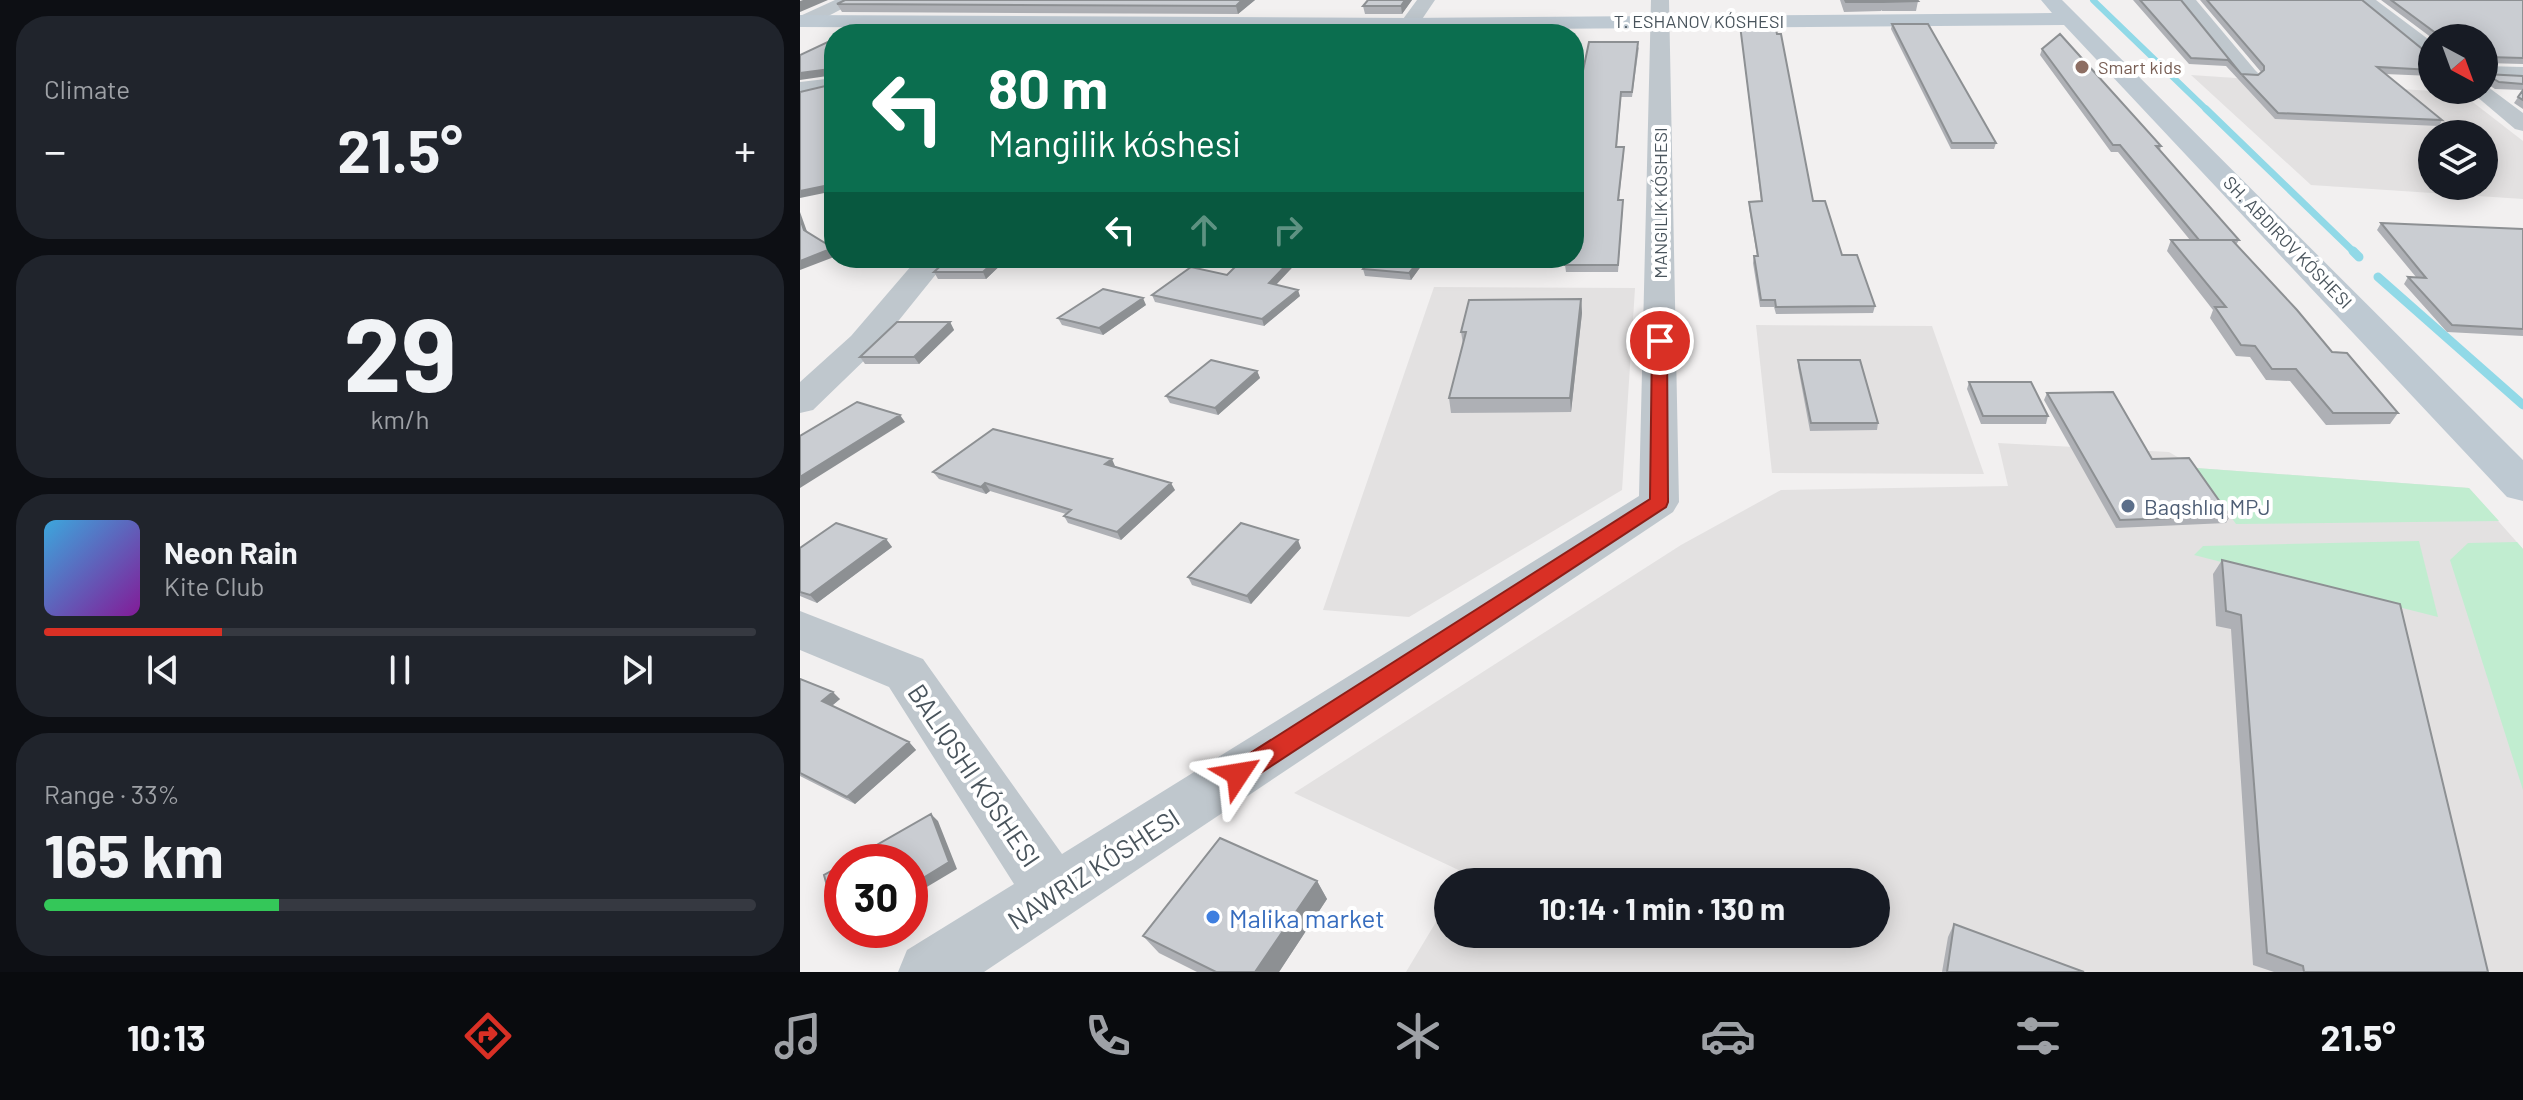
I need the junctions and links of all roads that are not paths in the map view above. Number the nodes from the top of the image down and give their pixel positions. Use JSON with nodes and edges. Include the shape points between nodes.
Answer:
{"nodes":[{"id":1,"x":850,"y":0,"type":"edge"},
{"id":2,"x":1426,"y":0,"type":"edge"},
{"id":3,"x":2187,"y":0,"type":"edge"},
{"id":4,"x":2365,"y":0,"type":"edge"},
{"id":5,"x":2060,"y":9,"type":"edge"},
{"id":6,"x":1661,"y":11,"type":"edge"},
{"id":7,"x":802,"y":21,"type":"edge"},
{"id":8,"x":858,"y":24,"type":"edge"},
{"id":9,"x":1409,"y":24,"type":"edge"},
{"id":10,"x":1476,"y":24,"type":"edge"},
{"id":11,"x":2418,"y":41,"type":"edge"},
{"id":12,"x":2498,"y":72,"type":"edge"},
{"id":13,"x":2523,"y":73,"type":"edge"},
{"id":14,"x":2248,"y":74,"type":"edge"},
{"id":15,"x":824,"y":85,"type":"edge"},
{"id":16,"x":800,"y":89,"type":"edge"},
{"id":17,"x":2498,"y":104,"type":"edge"},
{"id":18,"x":2523,"y":124,"type":"edge"},
{"id":19,"x":926,"y":268,"type":"edge"},
{"id":20,"x":800,"y":402,"type":"edge"},
{"id":21,"x":2523,"y":486,"type":"edge"},
{"id":22,"x":800,"y":630,"type":"edge"},
{"id":23,"x":1054,"y":893,"type":"junction"},
{"id":24,"x":929,"y":972,"type":"edge"}],
"edges":[{"from":1,"to":7,"type":"street"},
{"from":2,"to":9,"type":"street"},
{"from":3,"to":14,"type":"street"},
{"from":4,"to":11,"type":"street"},
{"from":5,"to":6,"type":"main road","name":"T. ESHANOV KÓSHESI"},
{"from":5,"to":21,"type":"main road","name":"SH. ABDIROV KÓSHESI"},
{"from":6,"to":10,"type":"main road","name":"T. ESHANOV KÓSHESI"},
{"from":6,"to":23,"type":"street","name":"MANGILIK KÓSHESI","via":[[1659,502]]},
{"from":7,"to":8,"type":"main road","name":"T. ESHANOV KÓSHESI"},
{"from":12,"to":13,"type":"street"},
{"from":15,"to":16,"type":"street"},
{"from":17,"to":18,"type":"street"},
{"from":19,"to":20,"type":"street","via":[[863,343]]},
{"from":22,"to":23,"type":"street","via":[[906,673]]},
{"from":23,"to":24,"type":"street"}]}
